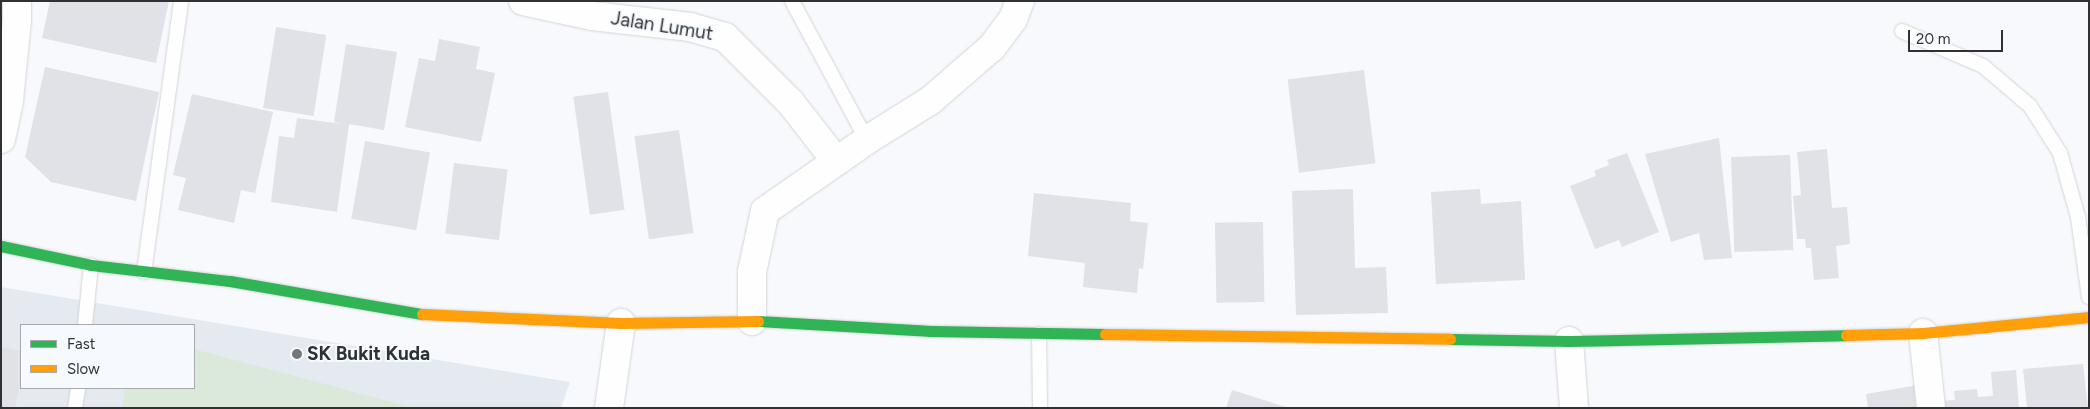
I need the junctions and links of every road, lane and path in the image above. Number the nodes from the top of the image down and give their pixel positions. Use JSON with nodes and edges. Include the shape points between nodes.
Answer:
{"nodes":[{"id":1,"x":17,"y":1,"type":"edge"},
{"id":2,"x":181,"y":1,"type":"edge"},
{"id":3,"x":523,"y":1,"type":"edge"},
{"id":4,"x":792,"y":1,"type":"edge"},
{"id":5,"x":1020,"y":1,"type":"edge"},
{"id":6,"x":1902,"y":31,"type":"dead end"},
{"id":7,"x":1,"y":139,"type":"edge"},
{"id":8,"x":867,"y":140,"type":"junction"},
{"id":9,"x":836,"y":161,"type":"junction"},
{"id":10,"x":1,"y":246,"type":"edge"},
{"id":11,"x":91,"y":265,"type":"junction"},
{"id":12,"x":144,"y":272,"type":"junction"},
{"id":13,"x":2089,"y":297,"type":"edge"},
{"id":14,"x":2089,"y":317,"type":"edge"},
{"id":15,"x":752,"y":321,"type":"junction"},
{"id":16,"x":85,"y":324,"type":"edge"},
{"id":17,"x":620,"y":324,"type":"junction"},
{"id":18,"x":1923,"y":333,"type":"junction"},
{"id":19,"x":1039,"y":334,"type":"junction"},
{"id":20,"x":1569,"y":341,"type":"junction"},
{"id":21,"x":78,"y":389,"type":"edge"},
{"id":22,"x":75,"y":408,"type":"edge"},
{"id":23,"x":609,"y":408,"type":"edge"},
{"id":24,"x":1040,"y":408,"type":"edge"},
{"id":25,"x":1574,"y":408,"type":"edge"},
{"id":26,"x":1931,"y":408,"type":"edge"}],
"edges":[{"from":1,"to":7,"type":"street","via":[[18,20],[9,100]]},
{"from":2,"to":12,"type":"lane"},
{"from":3,"to":9,"type":"street","name":"Jalan Lumut","via":[[592,16],[690,27],[724,37],[791,103]]},
{"from":4,"to":8,"type":"lane"},
{"from":5,"to":8,"type":"street","via":[[1013,19],[992,47],[931,100]]},
{"from":6,"to":13,"type":"lane","via":[[1983,66],[2030,106],[2060,154],[2078,217]]},
{"from":8,"to":9,"type":"street"},
{"from":9,"to":15,"type":"street","via":[[765,211],[752,272]]},
{"from":10,"to":11,"type":"street"},
{"from":11,"to":12,"type":"street"},
{"from":11,"to":16,"type":"lane"},
{"from":12,"to":17,"type":"street","via":[[230,281],[434,316]]},
{"from":14,"to":18,"type":"street"},
{"from":15,"to":17,"type":"street"},
{"from":15,"to":19,"type":"street"},
{"from":17,"to":23,"type":"street"},
{"from":18,"to":20,"type":"street"},
{"from":18,"to":26,"type":"street"},
{"from":19,"to":20,"type":"street"},
{"from":19,"to":24,"type":"lane"},
{"from":20,"to":25,"type":"street"},
{"from":21,"to":22,"type":"lane"}]}
